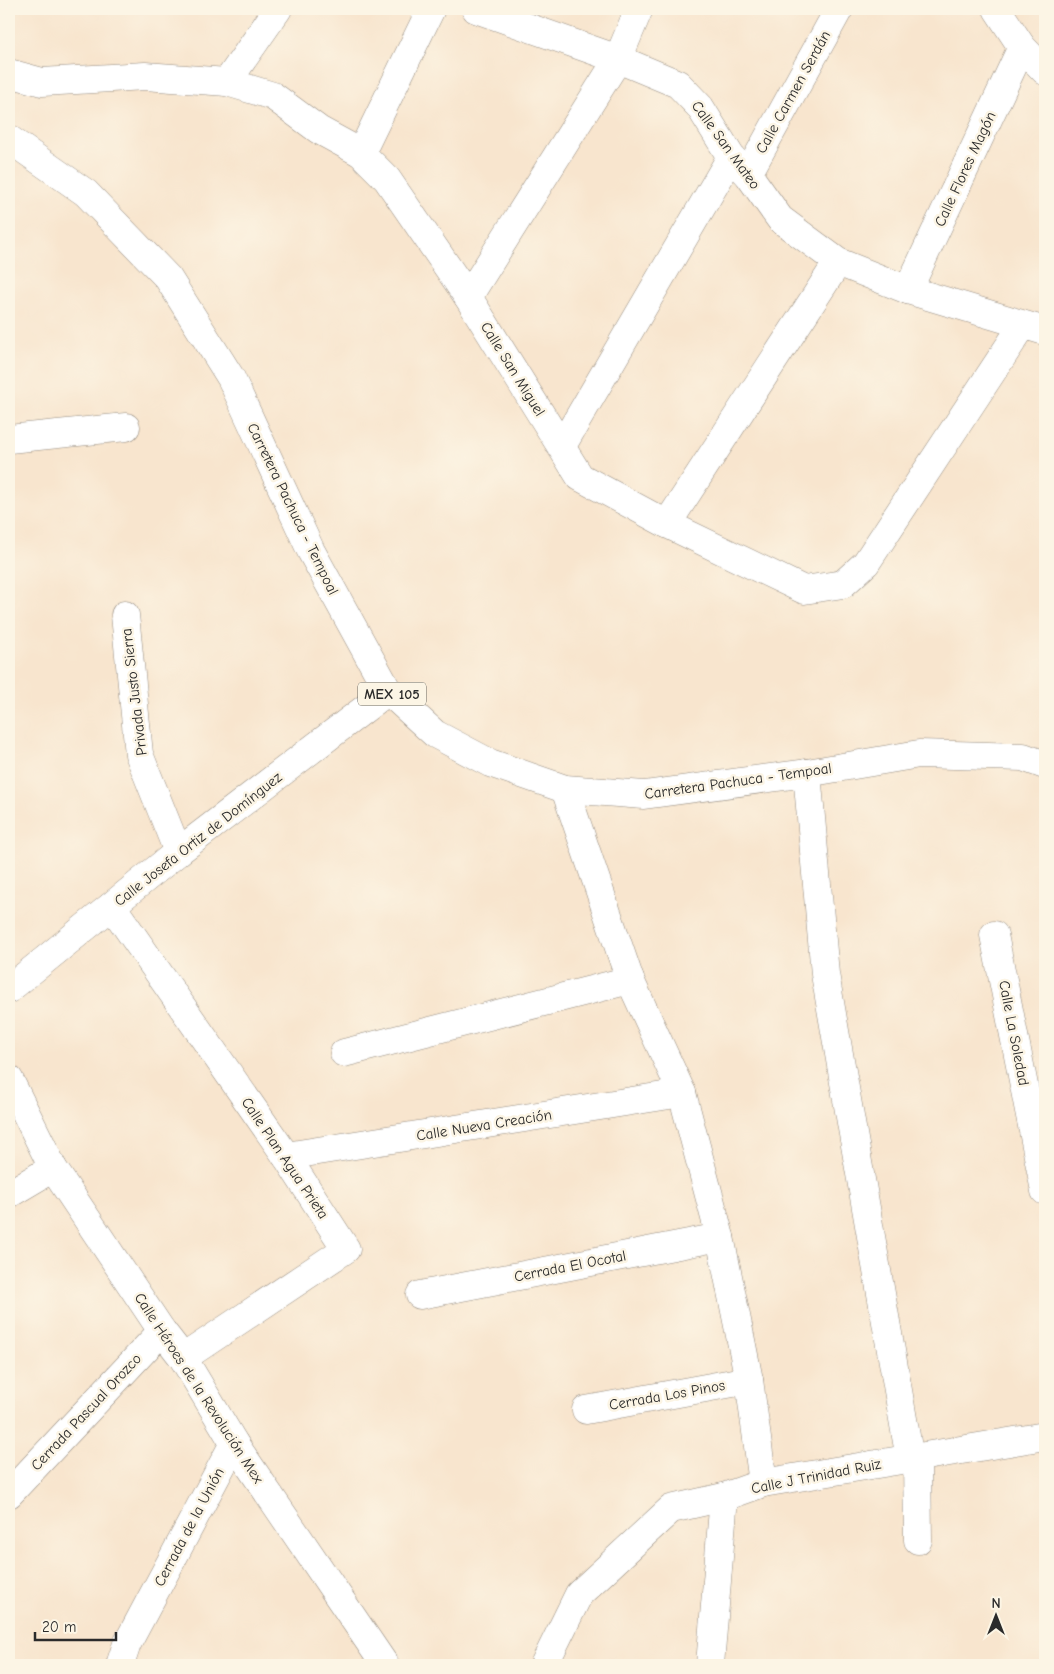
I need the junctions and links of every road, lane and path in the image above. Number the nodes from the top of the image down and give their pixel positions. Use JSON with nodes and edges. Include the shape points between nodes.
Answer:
{"nodes":[{"id":1,"x":278,"y":9,"type":"edge"},
{"id":2,"x":431,"y":9,"type":"edge"},
{"id":3,"x":476,"y":9,"type":"edge"},
{"id":4,"x":639,"y":9,"type":"edge"},
{"id":5,"x":839,"y":9,"type":"edge"},
{"id":6,"x":997,"y":9,"type":"edge"},
{"id":7,"x":1022,"y":47,"type":"junction"},
{"id":8,"x":618,"y":59,"type":"junction"},
{"id":9,"x":1045,"y":71,"type":"edge"},
{"id":10,"x":9,"y":73,"type":"edge"},
{"id":11,"x":227,"y":82,"type":"junction"},
{"id":12,"x":9,"y":139,"type":"edge"},
{"id":13,"x":361,"y":153,"type":"junction"},
{"id":14,"x":739,"y":166,"type":"junction"},
{"id":15,"x":838,"y":262,"type":"junction"},
{"id":16,"x":908,"y":290,"type":"junction"},
{"id":17,"x":468,"y":297,"type":"junction"},
{"id":18,"x":1034,"y":328,"type":"edge"},
{"id":19,"x":126,"y":427,"type":"dead end"},
{"id":20,"x":9,"y":439,"type":"edge"},
{"id":21,"x":562,"y":446,"type":"junction"},
{"id":22,"x":667,"y":524,"type":"junction"},
{"id":23,"x":125,"y":615,"type":"dead end"},
{"id":24,"x":388,"y":690,"type":"junction"},
{"id":25,"x":1045,"y":765,"type":"edge"},
{"id":26,"x":807,"y":773,"type":"junction"},
{"id":27,"x":566,"y":789,"type":"junction"},
{"id":28,"x":178,"y":852,"type":"junction"},
{"id":29,"x":112,"y":906,"type":"junction"},
{"id":30,"x":994,"y":934,"type":"dead end"},
{"id":31,"x":630,"y":980,"type":"junction"},
{"id":32,"x":9,"y":989,"type":"edge"},
{"id":33,"x":344,"y":1052,"type":"dead end"},
{"id":34,"x":9,"y":1079,"type":"edge"},
{"id":35,"x":682,"y":1093,"type":"junction"},
{"id":36,"x":286,"y":1156,"type":"junction"},
{"id":37,"x":53,"y":1168,"type":"junction"},
{"id":38,"x":1045,"y":1191,"type":"edge"},
{"id":39,"x":9,"y":1194,"type":"edge"},
{"id":40,"x":720,"y":1237,"type":"junction"},
{"id":41,"x":420,"y":1295,"type":"dead end"},
{"id":42,"x":162,"y":1330,"type":"junction"},
{"id":43,"x":183,"y":1358,"type":"junction"},
{"id":44,"x":749,"y":1380,"type":"junction"},
{"id":45,"x":586,"y":1410,"type":"dead end"},
{"id":46,"x":1045,"y":1436,"type":"edge"},
{"id":47,"x":234,"y":1443,"type":"junction"},
{"id":48,"x":913,"y":1458,"type":"junction"},
{"id":49,"x":763,"y":1483,"type":"junction"},
{"id":50,"x":9,"y":1494,"type":"edge"},
{"id":51,"x":724,"y":1497,"type":"junction"},
{"id":52,"x":918,"y":1540,"type":"dead end"},
{"id":53,"x":120,"y":1665,"type":"edge"},
{"id":54,"x":385,"y":1665,"type":"edge"},
{"id":55,"x":544,"y":1665,"type":"edge"},
{"id":56,"x":710,"y":1665,"type":"edge"}],
"edges":[{"from":1,"to":11,"type":"street"},
{"from":2,"to":13,"type":"street"},
{"from":3,"to":8,"type":"street","name":"Calle San Mateo"},
{"from":4,"to":8,"type":"street"},
{"from":5,"to":14,"type":"street","name":"Calle Carmen Serdán"},
{"from":6,"to":7,"type":"street"},
{"from":7,"to":9,"type":"street"},
{"from":7,"to":16,"type":"street","name":"Calle Flores Magón"},
{"from":8,"to":14,"type":"street","name":"Calle San Mateo","via":[[678,84],[700,107]]},
{"from":8,"to":17,"type":"street"},
{"from":10,"to":11,"type":"street","name":"Calle San Miguel","via":[[42,82],[145,76]]},
{"from":11,"to":13,"type":"street","name":"Calle San Miguel","via":[[274,96],[319,130]]},
{"from":12,"to":24,"type":"street","name":"Carretera Pachuca - Tempoal","number":"MEX 105","via":[[86,193],[168,278],[231,378],[310,551]]},
{"from":13,"to":17,"type":"street","name":"Calle San Miguel","via":[[388,179]]},
{"from":14,"to":15,"type":"street","name":"Calle San Mateo","via":[[780,219]]},
{"from":14,"to":21,"type":"street","name":"Calle Carmen Serdán"},
{"from":15,"to":16,"type":"street","name":"Calle San Mateo"},
{"from":15,"to":22,"type":"street"},
{"from":16,"to":18,"type":"street","name":"Calle San Mateo"},
{"from":17,"to":21,"type":"street","name":"Calle San Miguel"},
{"from":18,"to":22,"type":"street","name":"Calle San Miguel","via":[[866,563],[843,584],[804,590]]},
{"from":19,"to":20,"type":"street"},
{"from":21,"to":22,"type":"street","name":"Calle San Miguel","via":[[580,477]]},
{"from":23,"to":28,"type":"street","name":"Privada Justo Sierra","via":[[139,754]]},
{"from":24,"to":27,"type":"street","name":"Carretera Pachuca - Tempoal","number":"MEX 105","via":[[435,734],[490,763]]},
{"from":24,"to":28,"type":"street","name":"Calle Josefa Ortiz de Domínguez"},
{"from":25,"to":26,"type":"street","name":"Carretera Pachuca - Tempoal","number":"MEX 105","via":[[1023,757],[919,754]]},
{"from":26,"to":27,"type":"street","name":"Carretera Pachuca - Tempoal","number":"MEX 105","via":[[644,795]]},
{"from":26,"to":48,"type":"street","via":[[825,974]]},
{"from":27,"to":31,"type":"street"},
{"from":28,"to":29,"type":"street","name":"Calle Josefa Ortiz de Domínguez"},
{"from":29,"to":32,"type":"street","name":"Calle Josefa Ortiz de Domínguez"},
{"from":29,"to":36,"type":"street","name":"Calle Plan Agua Prieta"},
{"from":30,"to":38,"type":"street","name":"Calle La Soledad"},
{"from":31,"to":33,"type":"street"},
{"from":31,"to":35,"type":"street"},
{"from":34,"to":37,"type":"street","name":"Calle Héroes de la Revolución Mex"},
{"from":35,"to":36,"type":"street","name":"Calle Nueva Creación"},
{"from":35,"to":40,"type":"street"},
{"from":36,"to":43,"type":"street","name":"Calle Plan Agua Prieta","via":[[346,1249]]},
{"from":37,"to":39,"type":"street"},
{"from":37,"to":42,"type":"street","name":"Calle Héroes de la Revolución Mex"},
{"from":40,"to":41,"type":"street","name":"Cerrada El Ocotal"},
{"from":40,"to":44,"type":"street"},
{"from":42,"to":43,"type":"street","name":"Calle Héroes de la Revolución Mex"},
{"from":42,"to":50,"type":"street","name":"Cerrada Pascual Orozco"},
{"from":43,"to":47,"type":"street","name":"Calle Héroes de la Revolución Mex"},
{"from":44,"to":45,"type":"street","name":"Cerrada Los Pinos"},
{"from":44,"to":49,"type":"street"},
{"from":46,"to":48,"type":"street","name":"Calle J Trinidad Ruiz"},
{"from":47,"to":53,"type":"street","name":"Cerrada de la Unión","via":[[127,1644]]},
{"from":47,"to":54,"type":"street","name":"Calle Héroes de la Revolución Mex"},
{"from":48,"to":49,"type":"street","name":"Calle J Trinidad Ruiz"},
{"from":48,"to":52,"type":"street"},
{"from":49,"to":51,"type":"street","name":"Calle J Trinidad Ruiz"},
{"from":51,"to":55,"type":"street","name":"Calle J Trinidad Ruiz","via":[[671,1509],[579,1594]]},
{"from":51,"to":56,"type":"street"}]}
